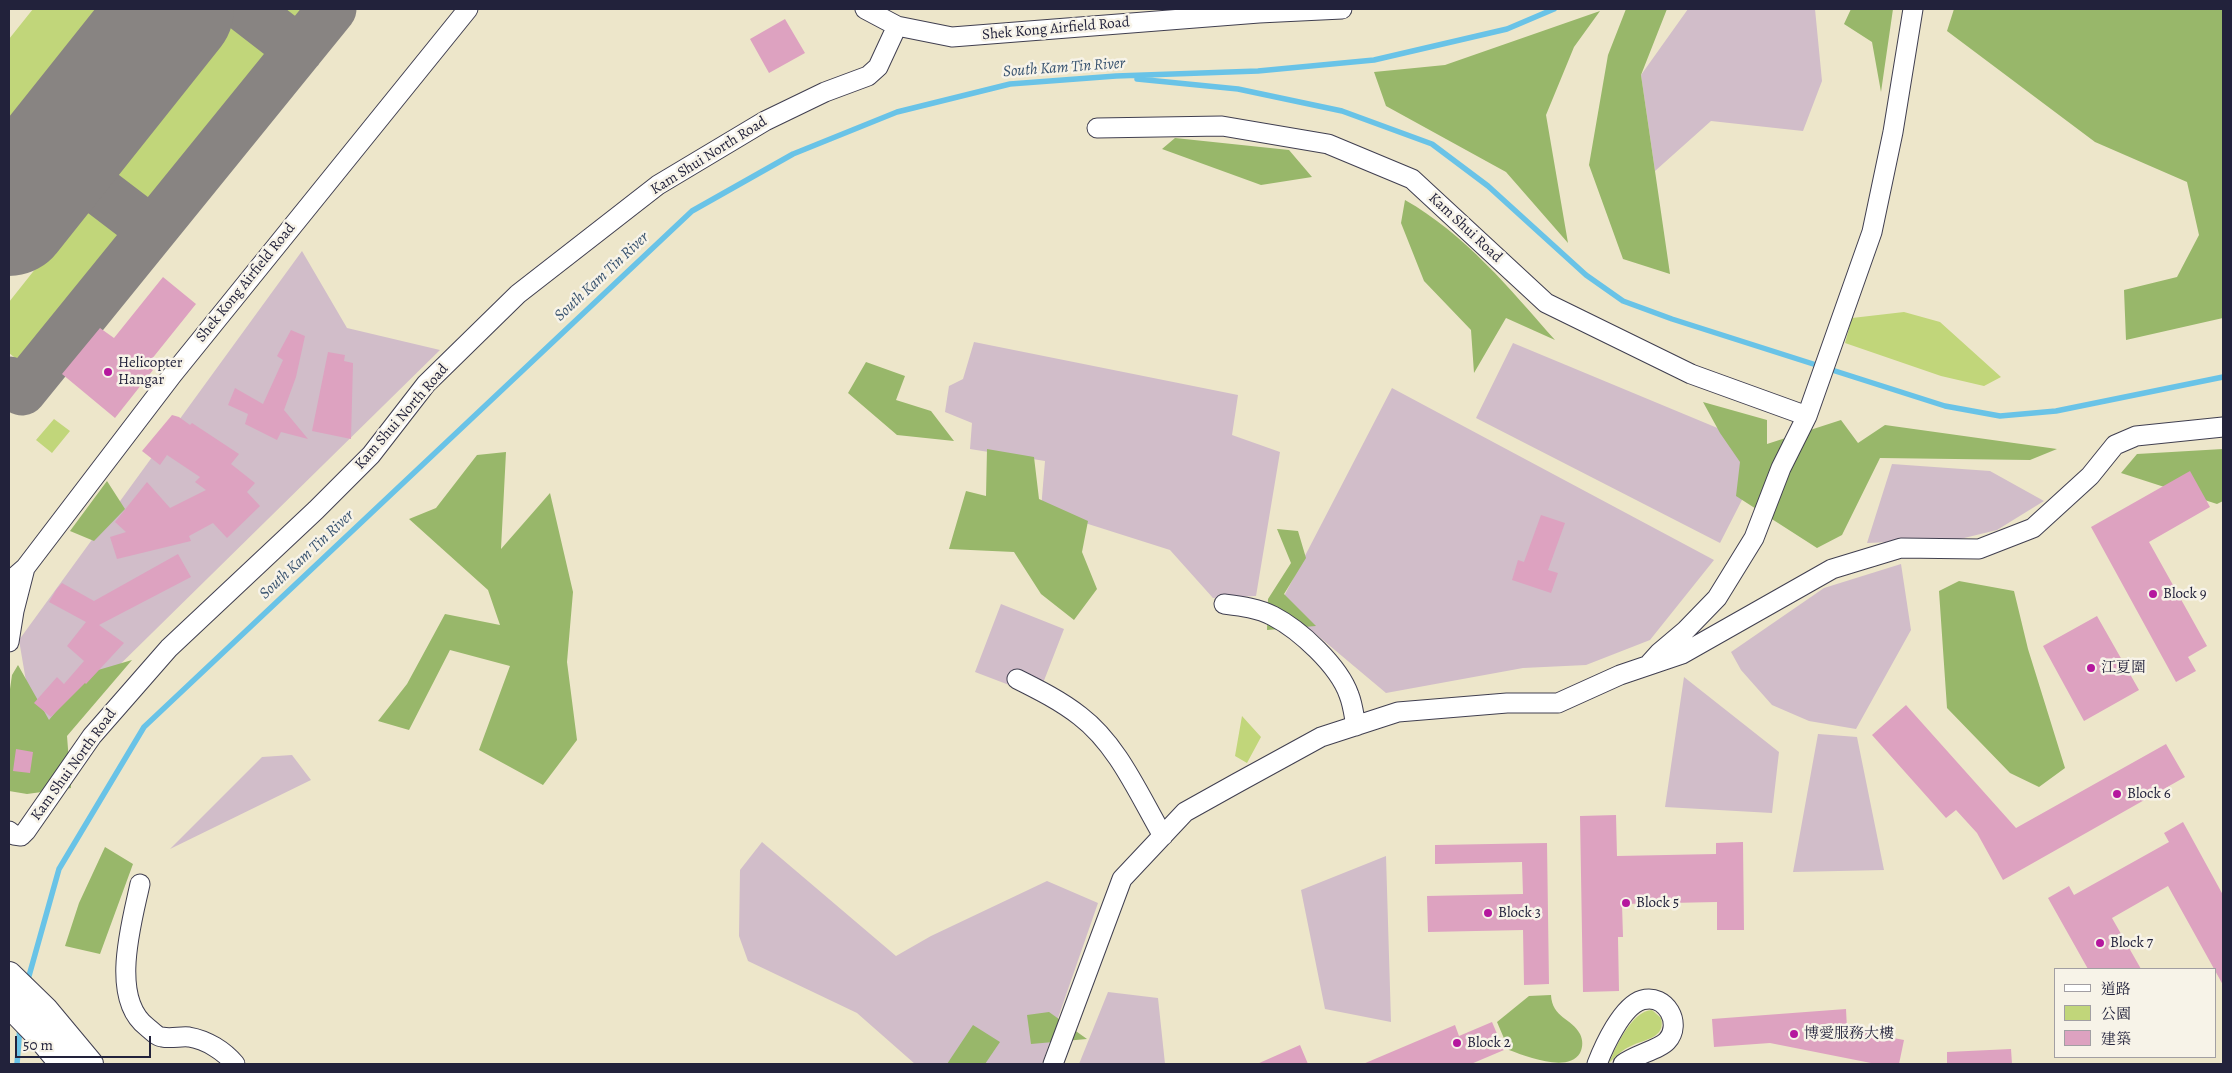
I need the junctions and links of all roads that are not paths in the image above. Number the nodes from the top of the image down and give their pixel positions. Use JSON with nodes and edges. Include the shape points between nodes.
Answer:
{"nodes":[{"id":1,"x":468,"y":9,"type":"edge"},
{"id":2,"x":865,"y":9,"type":"edge"},
{"id":3,"x":1342,"y":9,"type":"edge"},
{"id":4,"x":1912,"y":9,"type":"edge"},
{"id":5,"x":896,"y":26,"type":"junction"},
{"id":6,"x":1097,"y":128,"type":"dead end"},
{"id":7,"x":1807,"y":416,"type":"junction"},
{"id":8,"x":2223,"y":427,"type":"edge"},
{"id":9,"x":25,"y":568,"type":"junction"},
{"id":10,"x":9,"y":582,"type":"edge"},
{"id":11,"x":1224,"y":604,"type":"dead end"},
{"id":12,"x":9,"y":642,"type":"edge"},
{"id":13,"x":1648,"y":666,"type":"junction"},
{"id":14,"x":1017,"y":679,"type":"dead end"},
{"id":15,"x":1356,"y":726,"type":"junction"},
{"id":16,"x":9,"y":831,"type":"edge"},
{"id":17,"x":1163,"y":836,"type":"junction"},
{"id":18,"x":140,"y":884,"type":"dead end"},
{"id":19,"x":9,"y":975,"type":"edge"},
{"id":20,"x":9,"y":1004,"type":"edge"},
{"id":21,"x":78,"y":1060,"type":"edge"},
{"id":22,"x":235,"y":1064,"type":"edge"},
{"id":23,"x":1053,"y":1064,"type":"edge"},
{"id":24,"x":1597,"y":1064,"type":"edge"},
{"id":25,"x":1623,"y":1064,"type":"edge"}],
"edges":[{"from":1,"to":9,"type":"street","name":"Shek Kong Airfield Road","via":[[173,374]]},
{"from":2,"to":5,"type":"street","name":"Shek Kong Airfield Road"},
{"from":3,"to":5,"type":"street","name":"Shek Kong Airfield Road","via":[[952,37]]},
{"from":4,"to":7,"type":"street","via":[[1893,132],[1872,232]]},
{"from":5,"to":16,"type":"street","name":"Kam Shui North Road","via":[[878,67],[868,76],[825,92],[765,121],[658,185],[518,294],[426,384],[364,462],[169,648],[92,736],[26,832],[21,836]]},
{"from":6,"to":7,"type":"street","name":"Kam Shui Road","via":[[1222,126],[1328,144],[1412,179],[1546,302],[1691,374]]},
{"from":7,"to":13,"type":"street","via":[[1781,468],[1754,538],[1717,598]]},
{"from":8,"to":13,"type":"street","via":[[2136,436],[2115,445],[2090,476],[2033,528],[1979,549],[1901,548],[1832,569],[1682,654]]},
{"from":9,"to":10,"type":"street","name":"Shek Kong Airfield Road"},
{"from":9,"to":12,"type":"street"},
{"from":11,"to":15,"type":"street","via":[[1272,615],[1298,631],[1336,670],[1349,695]]},
{"from":13,"to":15,"type":"street","via":[[1558,703],[1507,703],[1398,712]]},
{"from":14,"to":17,"type":"street","via":[[1081,716],[1104,739]]},
{"from":15,"to":17,"type":"street","via":[[1322,737],[1185,812]]},
{"from":17,"to":23,"type":"street","via":[[1122,879]]},
{"from":18,"to":22,"type":"street","via":[[127,943],[126,976],[132,1008],[143,1024],[160,1038],[190,1037],[222,1051]]},
{"from":19,"to":21,"type":"street","via":[[45,1010]]},
{"from":20,"to":21,"type":"street","via":[[38,1034]]},
{"from":24,"to":25,"type":"street","via":[[1613,1031],[1633,1005],[1653,999],[1664,1004],[1674,1023],[1666,1043]]}]}
